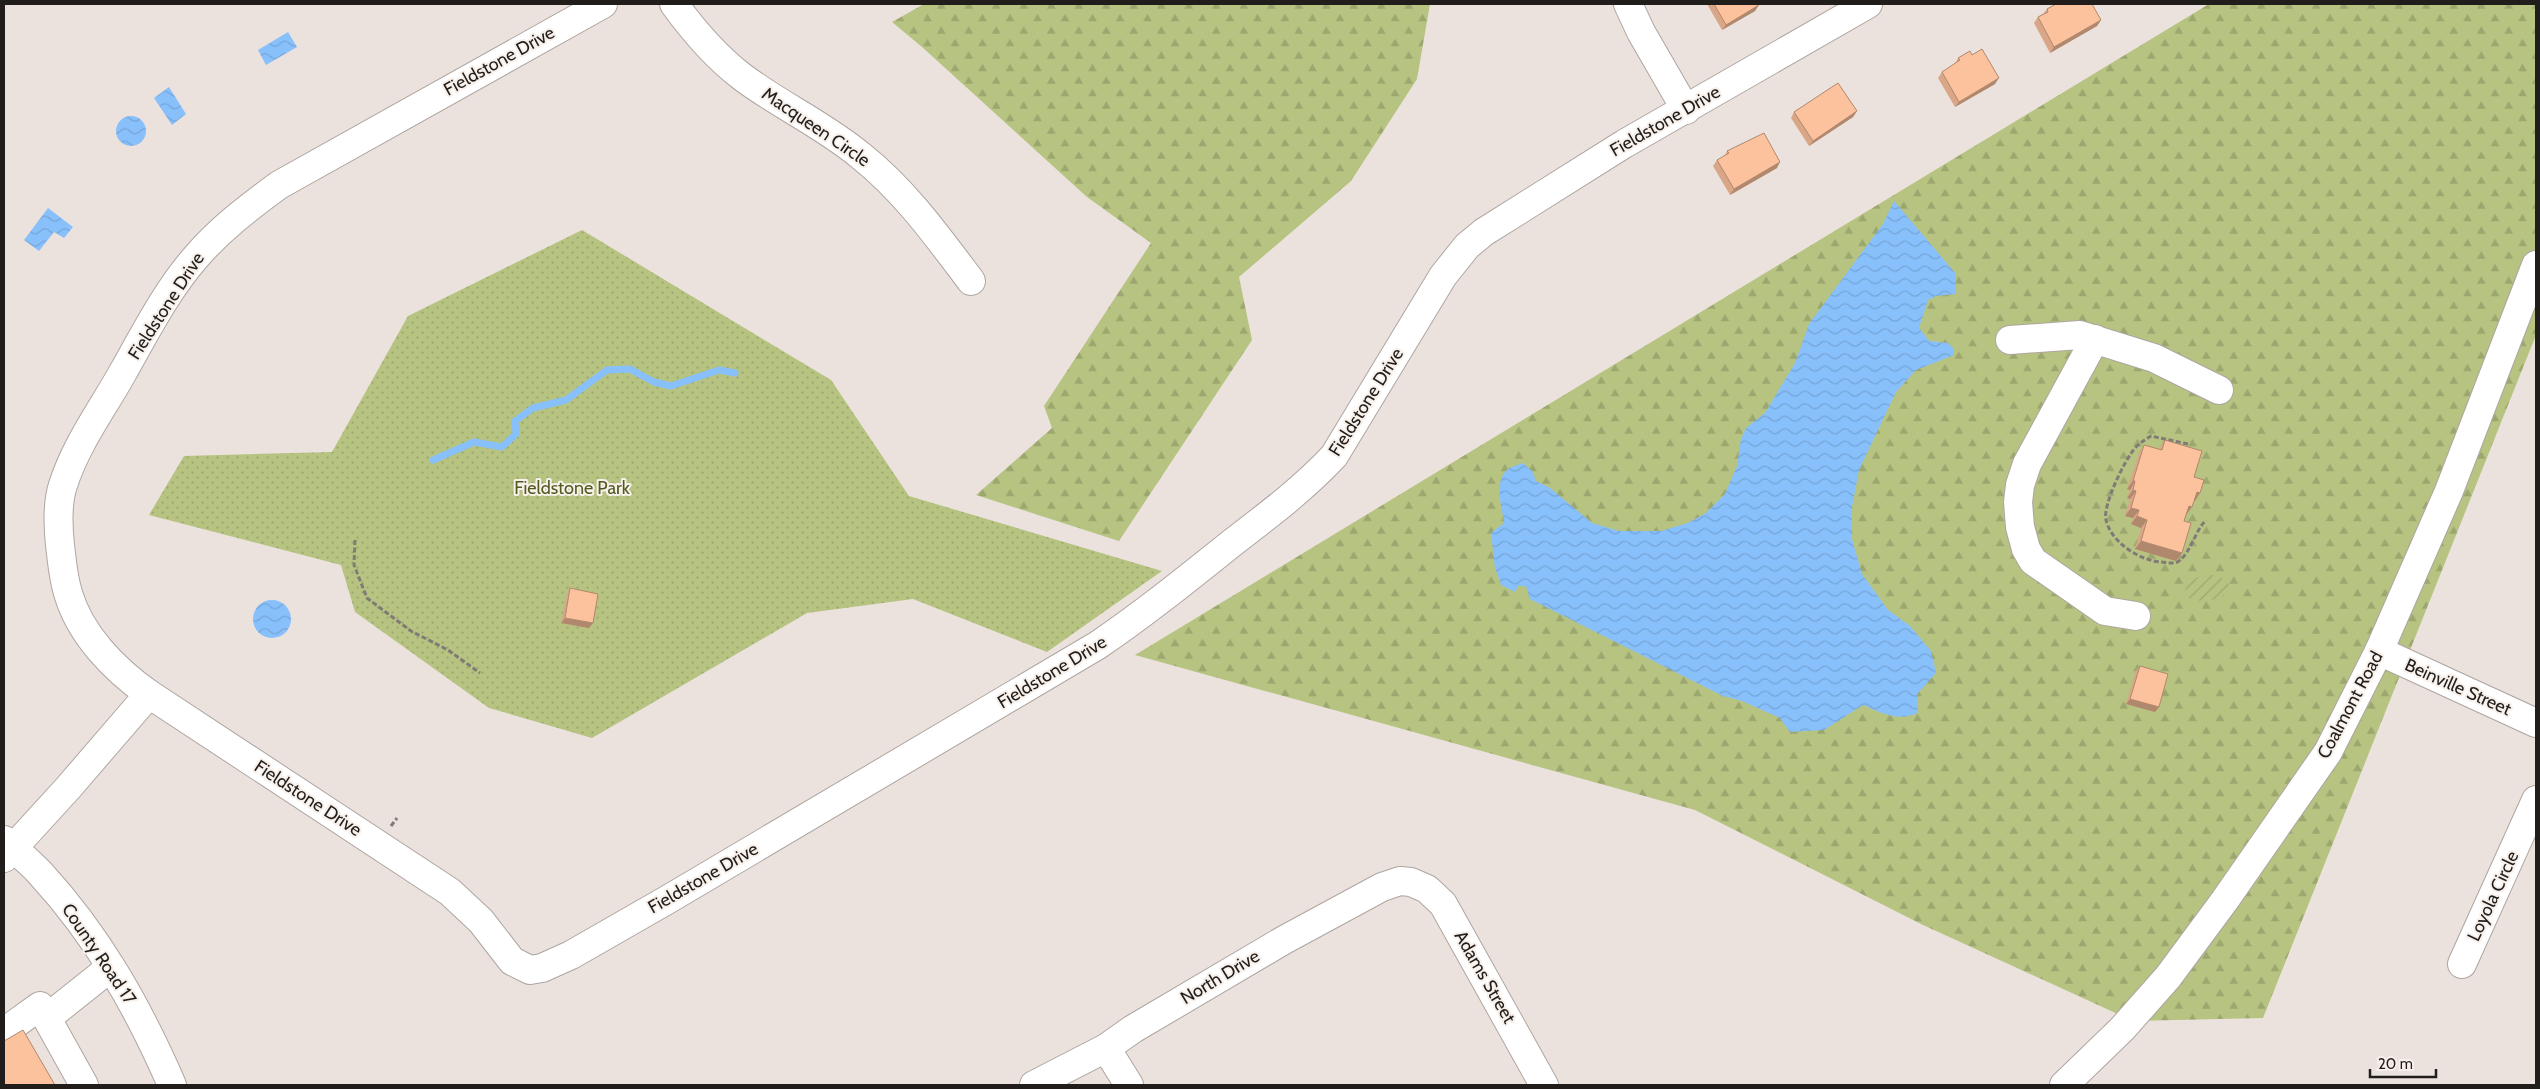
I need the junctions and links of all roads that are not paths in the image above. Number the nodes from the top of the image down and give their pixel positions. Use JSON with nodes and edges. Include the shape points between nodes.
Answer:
{"nodes":[{"id":1,"x":603,"y":4,"type":"edge"},
{"id":2,"x":674,"y":4,"type":"edge"},
{"id":3,"x":1628,"y":4,"type":"edge"},
{"id":4,"x":1868,"y":4,"type":"edge"},
{"id":5,"x":1686,"y":110,"type":"junction"},
{"id":6,"x":2536,"y":265,"type":"edge"},
{"id":7,"x":971,"y":280,"type":"dead end"},
{"id":8,"x":2095,"y":339,"type":"junction"},
{"id":9,"x":2010,"y":340,"type":"dead end"},
{"id":10,"x":2219,"y":390,"type":"dead end"},
{"id":11,"x":2136,"y":616,"type":"dead end"},
{"id":12,"x":2379,"y":651,"type":"junction"},
{"id":13,"x":149,"y":694,"type":"junction"},
{"id":14,"x":2536,"y":723,"type":"edge"},
{"id":15,"x":2536,"y":800,"type":"edge"},
{"id":16,"x":7,"y":849,"type":"edge"},
{"id":17,"x":1411,"y":882,"type":"joint"},
{"id":18,"x":2462,"y":964,"type":"dead end"},
{"id":19,"x":111,"y":967,"type":"junction"},
{"id":20,"x":47,"y":1018,"type":"junction"},
{"id":21,"x":4,"y":1032,"type":"edge"},
{"id":22,"x":1106,"y":1048,"type":"junction"},
{"id":23,"x":84,"y":1085,"type":"edge"},
{"id":24,"x":172,"y":1085,"type":"edge"},
{"id":25,"x":1034,"y":1085,"type":"edge"},
{"id":26,"x":1129,"y":1085,"type":"edge"},
{"id":27,"x":1544,"y":1085,"type":"edge"},
{"id":28,"x":2064,"y":1085,"type":"edge"}],
"edges":[{"from":1,"to":13,"type":"street","name":"Fieldstone Drive","via":[[278,186],[243,211],[195,258],[155,317],[70,466],[62,487],[59,529],[64,576],[74,610],[113,665]]},
{"from":2,"to":7,"type":"street","name":"Macqueen Circle","via":[[707,44],[736,71],[828,132],[882,174],[920,213]]},
{"from":3,"to":5,"type":"street"},
{"from":4,"to":5,"type":"street","name":"Fieldstone Drive"},
{"from":5,"to":13,"type":"street","name":"Fieldstone Drive","via":[[1510,213],[1467,246],[1443,276],[1334,456],[1309,482],[1154,607],[1098,645],[748,853],[571,955],[542,968],[530,970],[512,961],[481,921],[450,892]]},
{"from":6,"to":12,"type":"street","name":"Coalmont Road","via":[[2449,491]]},
{"from":8,"to":9,"type":"street","via":[[2080,335]]},
{"from":8,"to":10,"type":"street","via":[[2154,358]]},
{"from":8,"to":11,"type":"street","via":[[2028,464],[2020,485],[2020,528],[2033,562],[2105,611]]},
{"from":12,"to":14,"type":"street","name":"Beinville Street"},
{"from":12,"to":28,"type":"street","name":"Coalmont Road","via":[[2328,752],[2225,900],[2162,984],[2122,1029]]},
{"from":13,"to":16,"type":"street"},
{"from":15,"to":18,"type":"street","name":"Loyola Circle"},
{"from":16,"to":19,"type":"street","name":"County Road 17","via":[[56,892]]},
{"from":17,"to":22,"type":"street","name":"North Drive","via":[[1400,881],[1382,887],[1284,940]]},
{"from":17,"to":27,"type":"street","name":"Adams Street","via":[[1427,889],[1443,904]]},
{"from":19,"to":20,"type":"street"},
{"from":19,"to":24,"type":"street","name":"County Road 17","via":[[148,1029]]},
{"from":20,"to":21,"type":"street","via":[[40,1006]]},
{"from":20,"to":23,"type":"street"},
{"from":22,"to":25,"type":"street","name":"North Drive"},
{"from":22,"to":26,"type":"street"}]}
